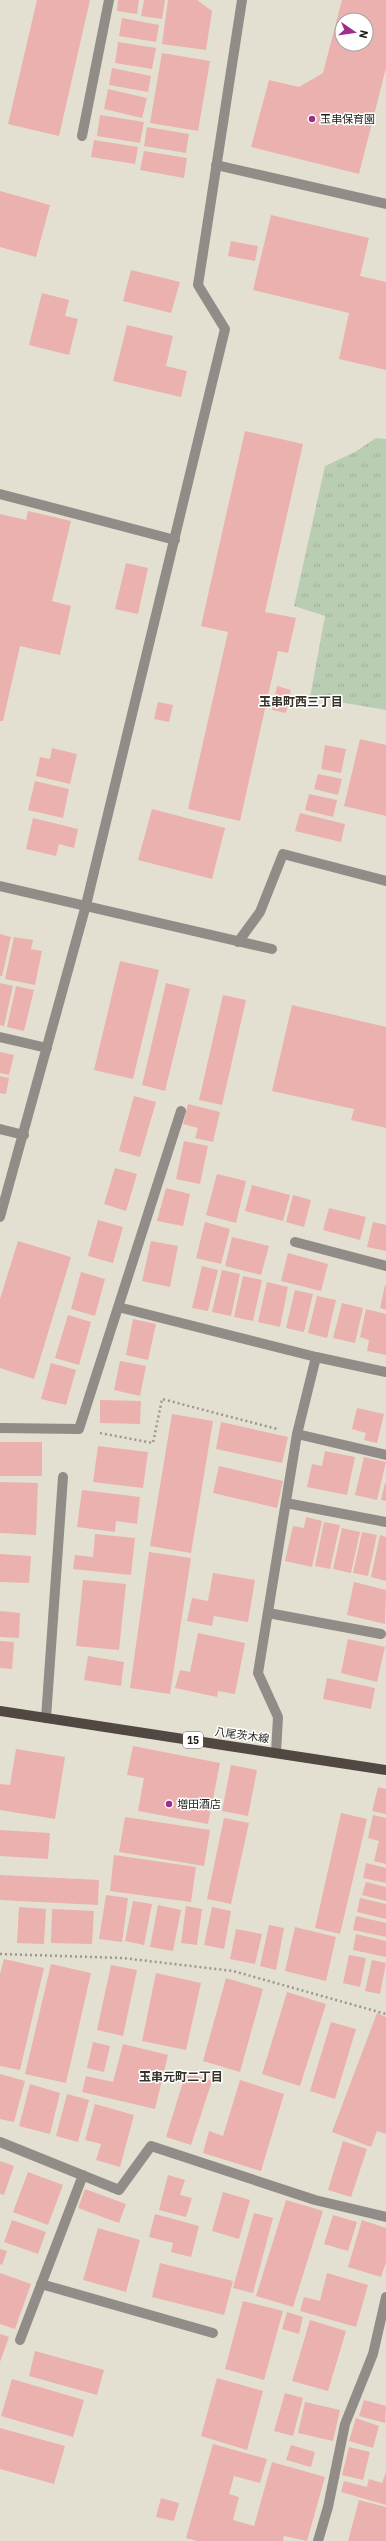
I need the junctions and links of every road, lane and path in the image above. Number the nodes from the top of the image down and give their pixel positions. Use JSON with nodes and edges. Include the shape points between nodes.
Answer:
{"nodes":[{"id":1,"x":108,"y":0,"type":"edge"},
{"id":2,"x":242,"y":0,"type":"edge"},
{"id":3,"x":82,"y":136,"type":"dead end"},
{"id":4,"x":216,"y":165,"type":"junction"},
{"id":5,"x":386,"y":204,"type":"edge"},
{"id":6,"x":0,"y":494,"type":"edge"},
{"id":7,"x":175,"y":540,"type":"junction"},
{"id":8,"x":386,"y":881,"type":"edge"},
{"id":9,"x":0,"y":886,"type":"edge"},
{"id":10,"x":86,"y":905,"type":"junction"},
{"id":11,"x":238,"y":942,"type":"junction"},
{"id":12,"x":272,"y":949,"type":"dead end"},
{"id":13,"x":0,"y":1037,"type":"edge"},
{"id":14,"x":47,"y":1048,"type":"junction"},
{"id":15,"x":181,"y":1111,"type":"dead end"},
{"id":16,"x":0,"y":1129,"type":"edge"},
{"id":17,"x":24,"y":1135,"type":"junction"},
{"id":18,"x":0,"y":1217,"type":"edge"},
{"id":19,"x":295,"y":1242,"type":"dead end"},
{"id":20,"x":386,"y":1266,"type":"edge"},
{"id":21,"x":118,"y":1307,"type":"junction"},
{"id":22,"x":316,"y":1357,"type":"junction"},
{"id":23,"x":386,"y":1372,"type":"edge"},
{"id":24,"x":0,"y":1428,"type":"edge"},
{"id":25,"x":79,"y":1429,"type":"junction"},
{"id":26,"x":297,"y":1434,"type":"junction"},
{"id":27,"x":386,"y":1455,"type":"edge"},
{"id":28,"x":63,"y":1477,"type":"dead end"},
{"id":29,"x":286,"y":1503,"type":"junction"},
{"id":30,"x":386,"y":1522,"type":"edge"},
{"id":31,"x":268,"y":1613,"type":"junction"},
{"id":32,"x":381,"y":1634,"type":"dead end"},
{"id":33,"x":0,"y":1711,"type":"edge"},
{"id":34,"x":46,"y":1718,"type":"junction"},
{"id":35,"x":276,"y":1752,"type":"junction"},
{"id":36,"x":386,"y":1770,"type":"edge"},
{"id":37,"x":0,"y":1954,"type":"edge"},
{"id":38,"x":386,"y":2014,"type":"edge"},
{"id":39,"x":0,"y":2142,"type":"edge"},
{"id":40,"x":83,"y":2175,"type":"junction"},
{"id":41,"x":386,"y":2217,"type":"edge"},
{"id":42,"x":41,"y":2284,"type":"junction"},
{"id":43,"x":386,"y":2297,"type":"edge"},
{"id":44,"x":213,"y":2333,"type":"dead end"},
{"id":45,"x":20,"y":2340,"type":"dead end"},
{"id":46,"x":318,"y":2541,"type":"edge"}],
"edges":[{"from":1,"to":3,"type":"street"},
{"from":2,"to":4,"type":"street"},
{"from":4,"to":5,"type":"street"},
{"from":4,"to":7,"type":"street","via":[[198,285],[225,329]]},
{"from":6,"to":7,"type":"street"},
{"from":7,"to":10,"type":"street"},
{"from":8,"to":11,"type":"street","via":[[283,854],[260,912]]},
{"from":9,"to":10,"type":"street"},
{"from":10,"to":11,"type":"street"},
{"from":10,"to":14,"type":"street"},
{"from":11,"to":12,"type":"street"},
{"from":13,"to":14,"type":"street"},
{"from":14,"to":17,"type":"street"},
{"from":15,"to":21,"type":"street"},
{"from":16,"to":17,"type":"street"},
{"from":17,"to":18,"type":"street"},
{"from":19,"to":20,"type":"street"},
{"from":21,"to":22,"type":"street"},
{"from":21,"to":25,"type":"street"},
{"from":22,"to":23,"type":"street"},
{"from":22,"to":26,"type":"street"},
{"from":24,"to":25,"type":"street"},
{"from":25,"to":26,"type":"path","via":[[153,1443],[162,1399]]},
{"from":26,"to":27,"type":"street"},
{"from":26,"to":29,"type":"street"},
{"from":28,"to":34,"type":"street"},
{"from":29,"to":30,"type":"street"},
{"from":29,"to":31,"type":"street"},
{"from":31,"to":32,"type":"street"},
{"from":31,"to":35,"type":"street","via":[[258,1673],[278,1717]]},
{"from":33,"to":34,"type":"main road","name":"八尾茨木線","number":"15"},
{"from":34,"to":35,"type":"main road","name":"八尾茨木線","number":"15"},
{"from":35,"to":36,"type":"main road","name":"八尾茨木線","number":"15"},
{"from":37,"to":38,"type":"path","via":[[123,1958],[233,1971]]},
{"from":39,"to":40,"type":"street"},
{"from":40,"to":41,"type":"street","via":[[119,2190],[151,2146],[315,2200]]},
{"from":40,"to":42,"type":"street"},
{"from":42,"to":44,"type":"street"},
{"from":42,"to":45,"type":"street"},
{"from":43,"to":46,"type":"street","via":[[372,2354],[345,2424],[328,2507]]}]}
